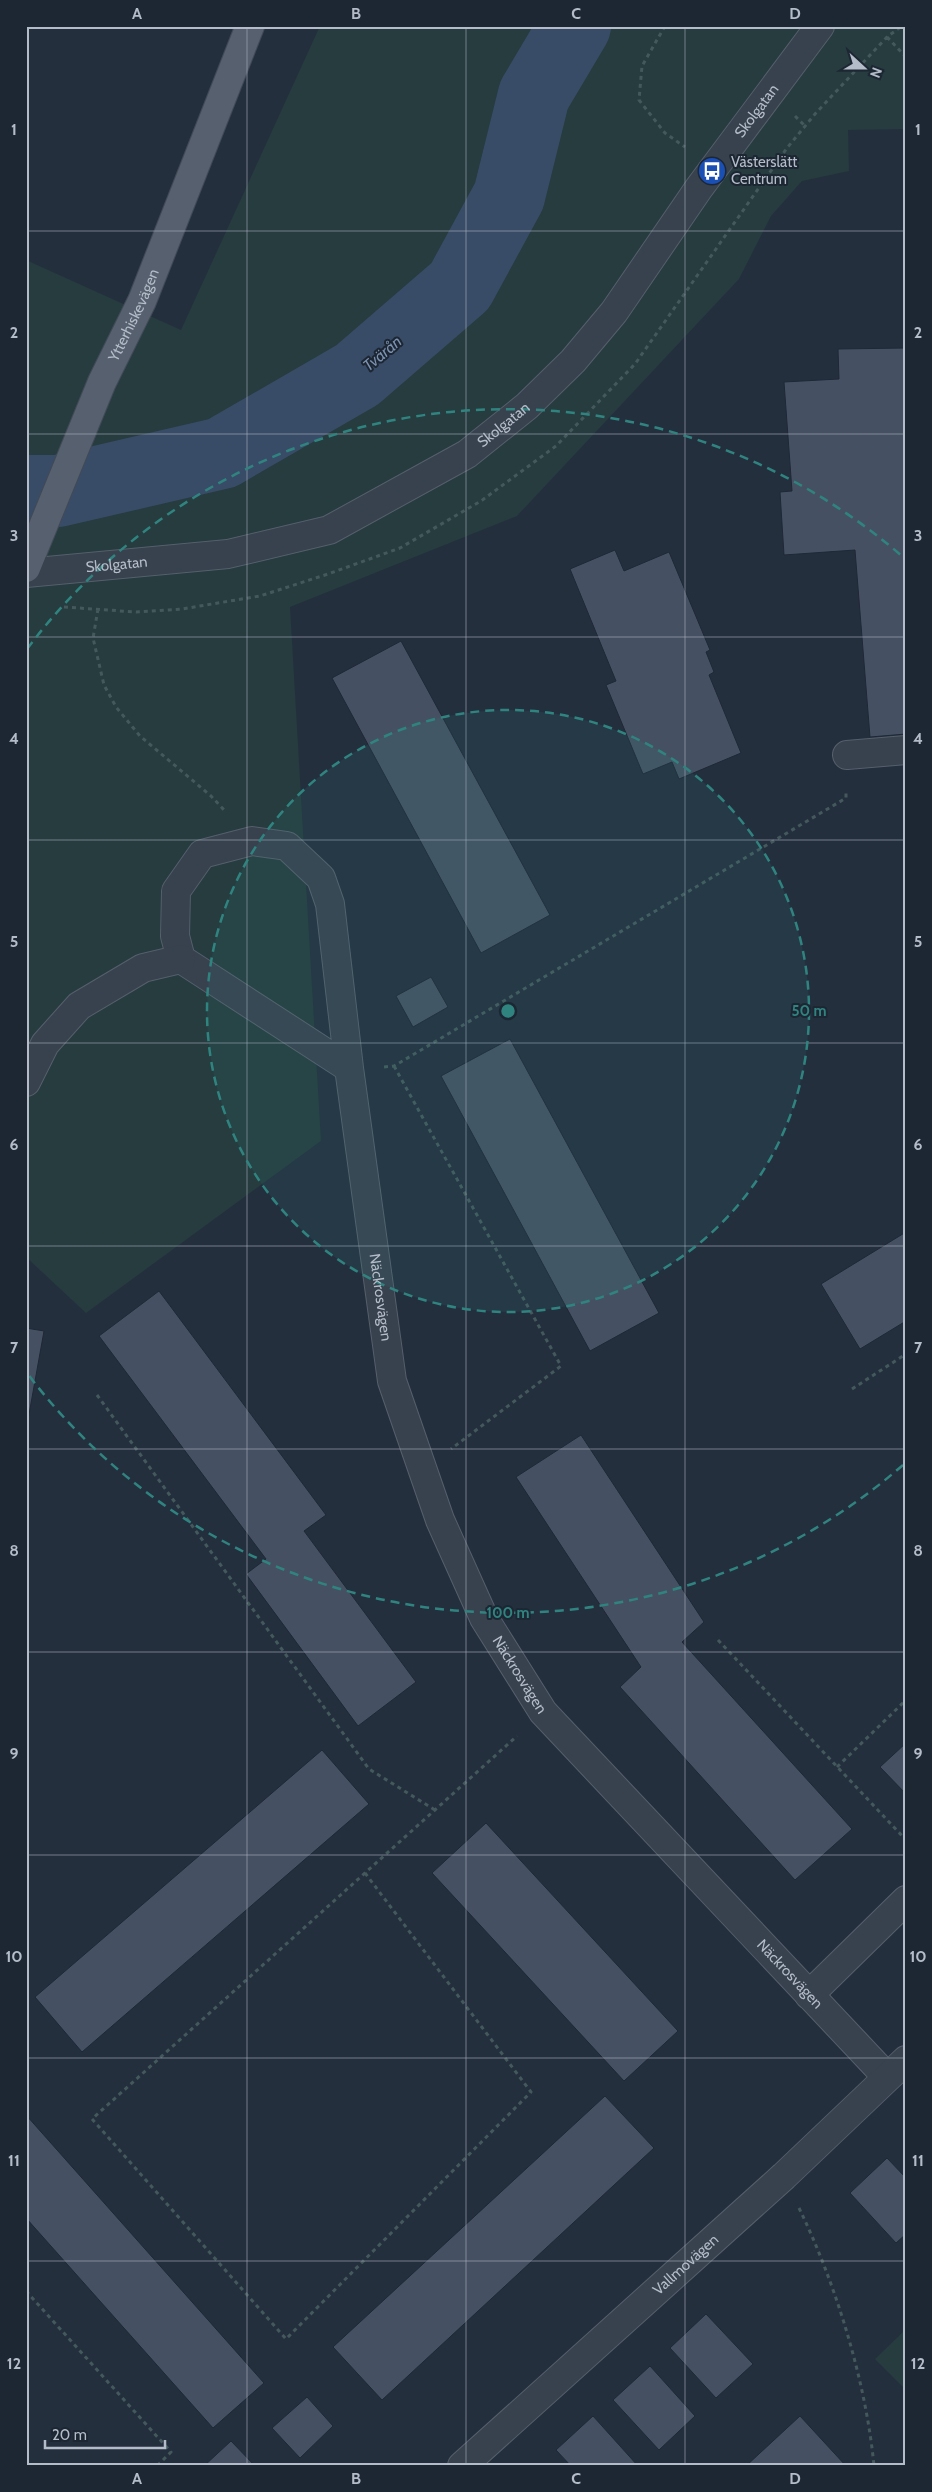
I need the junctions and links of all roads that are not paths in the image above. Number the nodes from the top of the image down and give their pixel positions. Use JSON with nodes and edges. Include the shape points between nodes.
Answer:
{"nodes":[{"id":1,"x":250,"y":26,"type":"edge"},
{"id":2,"x":256,"y":26,"type":"edge"},
{"id":3,"x":820,"y":26,"type":"edge"},
{"id":4,"x":238,"y":62,"type":"junction"},
{"id":5,"x":26,"y":568,"type":"edge"},
{"id":6,"x":26,"y":573,"type":"edge"},
{"id":7,"x":906,"y":750,"type":"edge"},
{"id":8,"x":847,"y":755,"type":"road end"},
{"id":9,"x":181,"y":959,"type":"junction"},
{"id":10,"x":349,"y":1068,"type":"junction"},
{"id":11,"x":26,"y":1082,"type":"edge"},
{"id":12,"x":906,"y":1900,"type":"edge"},
{"id":13,"x":809,"y":1995,"type":"junction"},
{"id":14,"x":896,"y":2069,"type":"edge"},
{"id":15,"x":462,"y":2466,"type":"edge"}],
"edges":[{"from":1,"to":4,"type":"main road"},
{"from":2,"to":4,"type":"main road"},
{"from":3,"to":6,"type":"street","name":"Skolgatan","via":[[704,182],[614,312],[573,361],[527,406],[466,454],[329,530],[228,554]]},
{"from":4,"to":5,"type":"main road","name":"Ytterhiskevägen","via":[[142,300],[102,382]]},
{"from":7,"to":8,"type":"street"},
{"from":9,"to":10,"type":"street"},
{"from":9,"to":10,"type":"street","name":"Näckrosvägen","via":[[175,936],[176,891],[202,854],[252,840],[287,846],[321,878],[330,904]]},
{"from":9,"to":11,"type":"street","via":[[143,968],[79,1006],[45,1044]]},
{"from":10,"to":13,"type":"street","name":"Näckrosvägen","via":[[392,1381],[440,1520],[484,1618],[543,1712]]},
{"from":12,"to":13,"type":"street"},
{"from":13,"to":14,"type":"street","name":"Näckrosvägen"},
{"from":14,"to":15,"type":"street","name":"Vallmovägen","via":[[784,2176]]}]}
